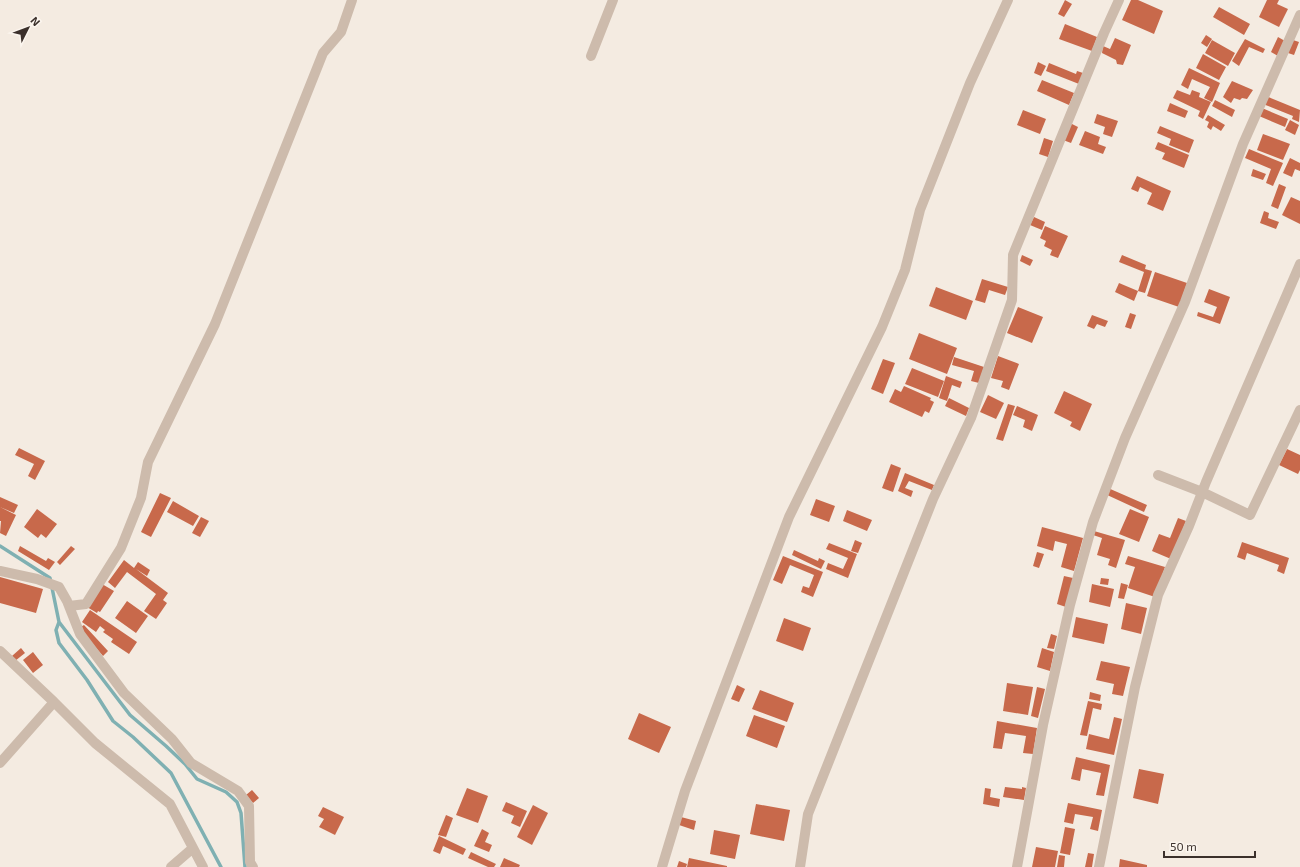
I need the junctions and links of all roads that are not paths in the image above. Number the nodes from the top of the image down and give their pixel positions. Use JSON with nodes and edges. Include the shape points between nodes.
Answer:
{"nodes":[{"id":1,"x":352,"y":0,"type":"edge"},
{"id":2,"x":613,"y":0,"type":"edge"},
{"id":3,"x":1008,"y":0,"type":"edge"},
{"id":4,"x":1119,"y":0,"type":"edge"},
{"id":5,"x":1300,"y":15,"type":"edge"},
{"id":6,"x":591,"y":56,"type":"dead end"},
{"id":7,"x":1300,"y":264,"type":"edge"},
{"id":8,"x":1300,"y":410,"type":"edge"},
{"id":9,"x":1158,"y":475,"type":"dead end"},
{"id":10,"x":1202,"y":492,"type":"junction"},
{"id":11,"x":0,"y":571,"type":"edge"},
{"id":12,"x":68,"y":606,"type":"junction"},
{"id":13,"x":0,"y":651,"type":"edge"},
{"id":14,"x":54,"y":702,"type":"junction"},
{"id":15,"x":0,"y":763,"type":"edge"},
{"id":16,"x":194,"y":848,"type":"junction"},
{"id":17,"x":171,"y":867,"type":"edge"},
{"id":18,"x":203,"y":867,"type":"edge"},
{"id":19,"x":253,"y":867,"type":"edge"},
{"id":20,"x":662,"y":867,"type":"edge"},
{"id":21,"x":800,"y":867,"type":"edge"},
{"id":22,"x":1018,"y":867,"type":"edge"},
{"id":23,"x":1099,"y":867,"type":"edge"}],
"edges":[{"from":1,"to":12,"type":"street","via":[[341,32],[323,53],[215,324],[148,462],[141,498],[121,548],[86,604]]},
{"from":2,"to":6,"type":"street"},
{"from":3,"to":20,"type":"street","via":[[970,84],[920,210],[905,270],[882,327],[789,517],[685,791]]},
{"from":4,"to":21,"type":"street","via":[[1013,255],[1012,300],[974,410],[933,499],[808,814]]},
{"from":5,"to":22,"type":"street","via":[[1243,144],[1185,302],[1125,438],[1093,522],[1070,605],[1045,718]]},
{"from":7,"to":10,"type":"street"},
{"from":8,"to":10,"type":"street","via":[[1250,515]]},
{"from":9,"to":10,"type":"street"},
{"from":10,"to":23,"type":"street","via":[[1190,526],[1158,595],[1135,687]]},
{"from":11,"to":12,"type":"street","via":[[59,587]]},
{"from":12,"to":19,"type":"street","via":[[80,634],[124,693],[172,739],[191,763],[238,791],[249,806],[250,862]]},
{"from":13,"to":14,"type":"street"},
{"from":14,"to":15,"type":"street"},
{"from":14,"to":16,"type":"street","via":[[95,743],[170,804]]},
{"from":16,"to":17,"type":"street"},
{"from":16,"to":18,"type":"street"}]}
